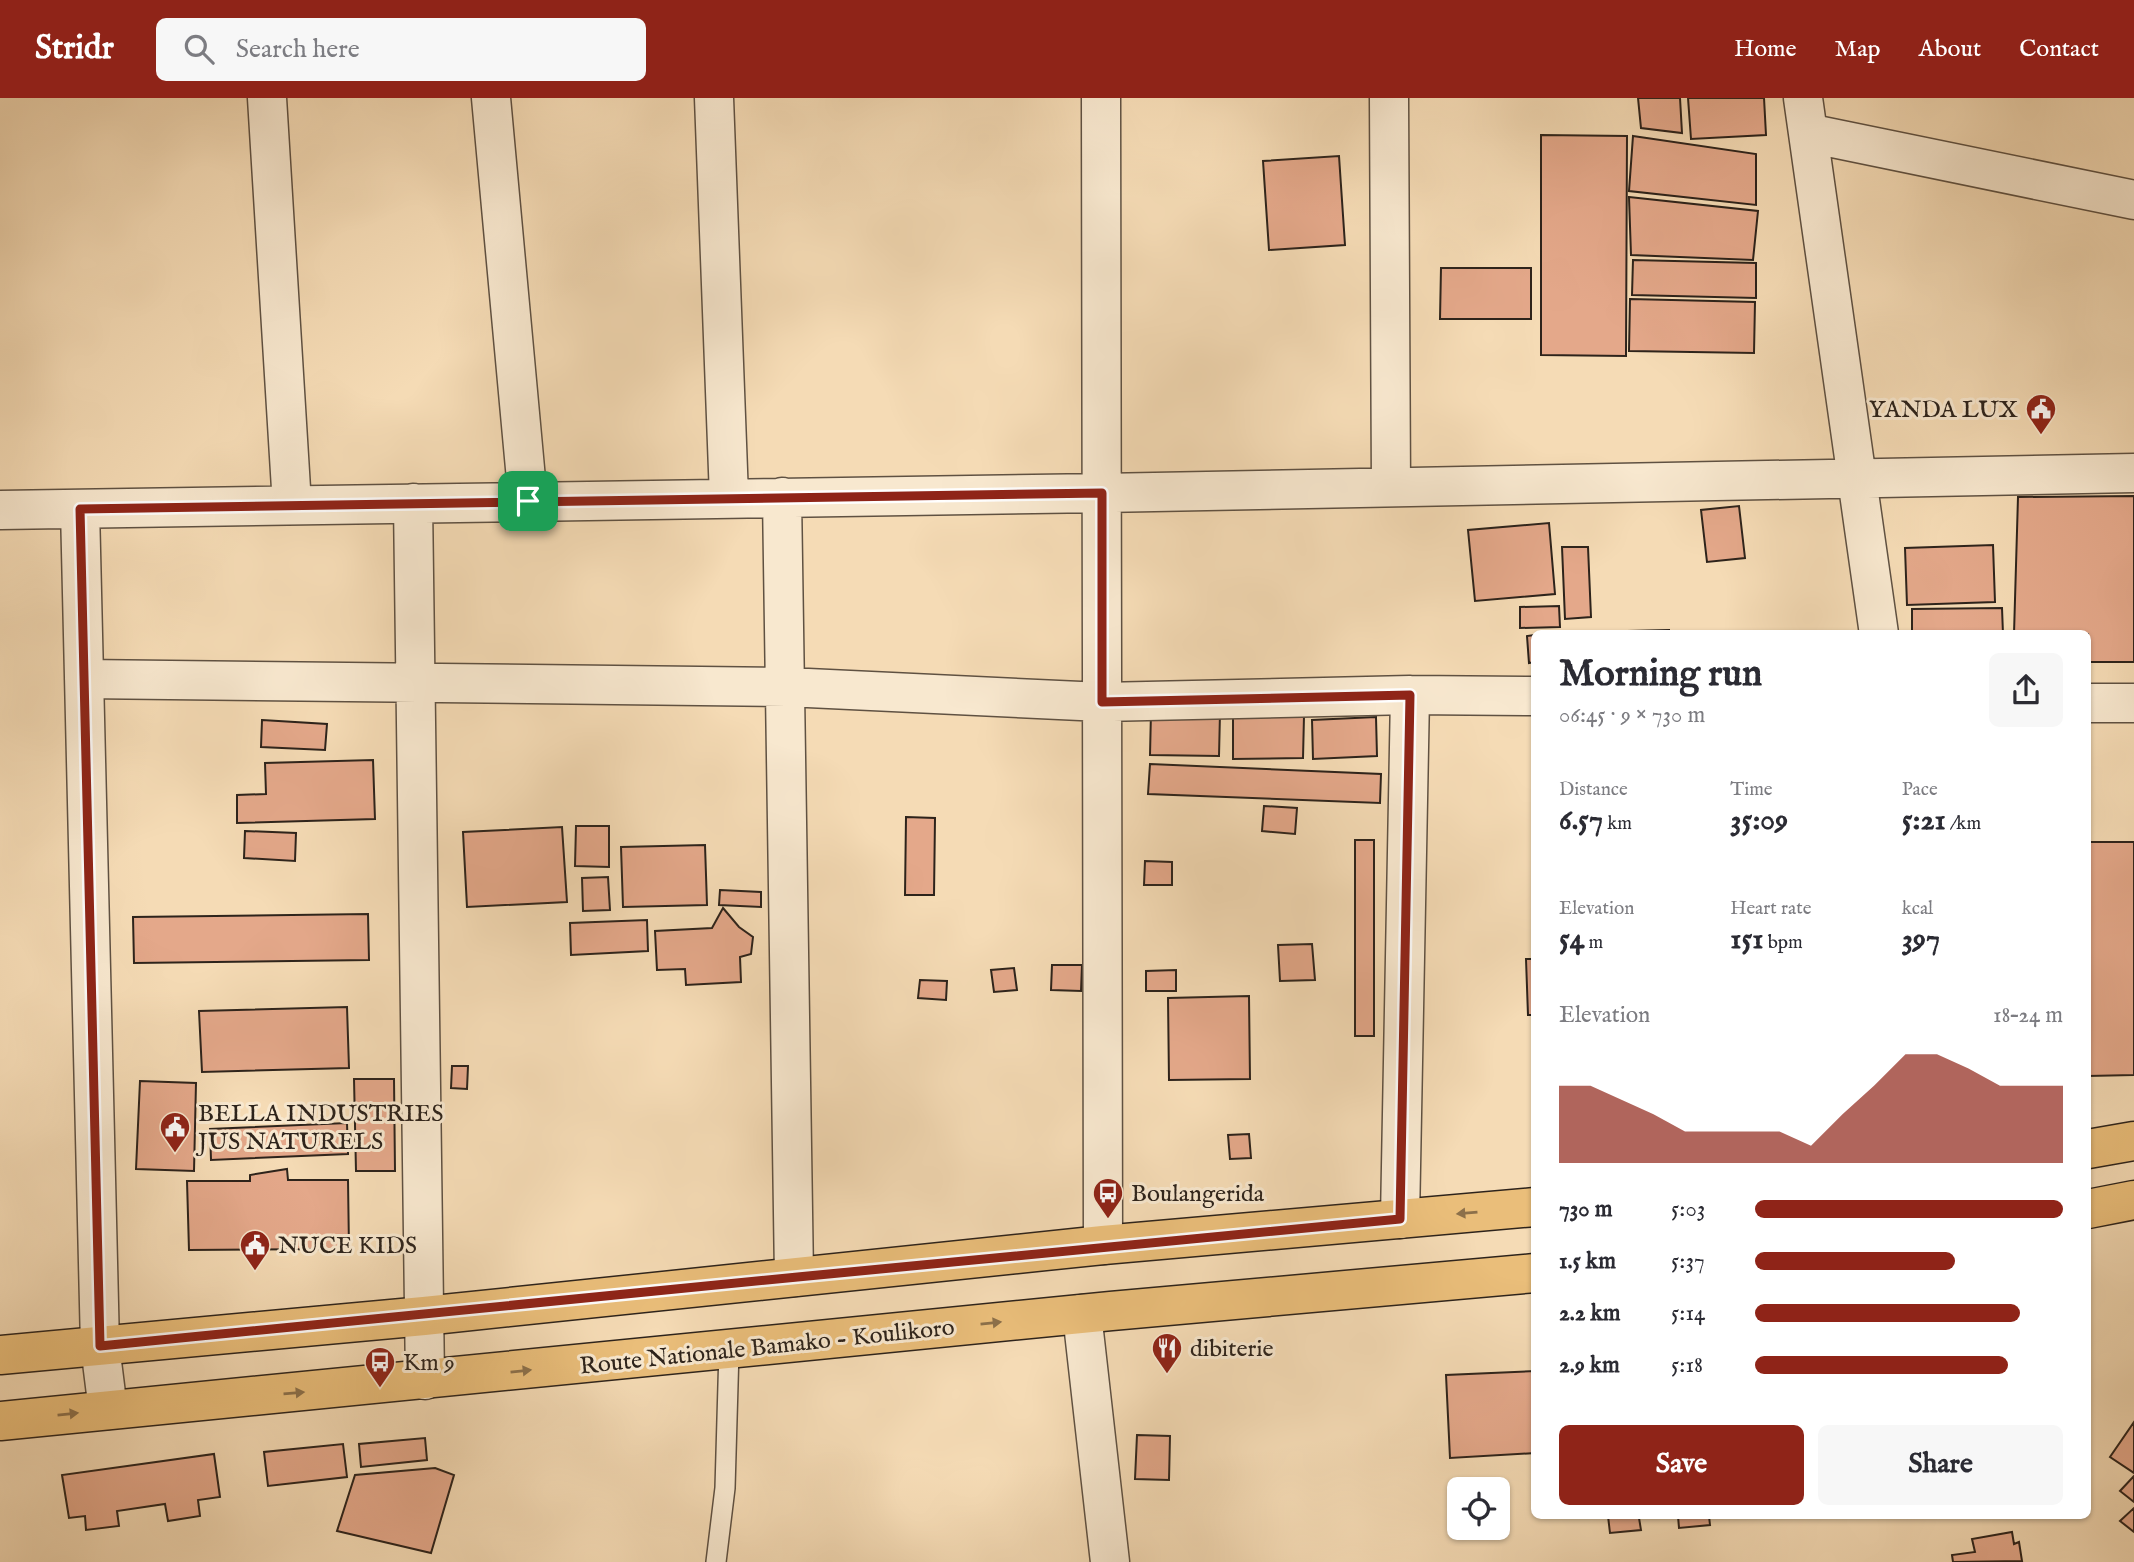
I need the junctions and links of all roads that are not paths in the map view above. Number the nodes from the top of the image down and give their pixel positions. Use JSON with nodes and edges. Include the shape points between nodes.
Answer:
{"nodes":[{"id":1,"x":267,"y":98,"type":"edge"},
{"id":2,"x":491,"y":98,"type":"edge"},
{"id":3,"x":714,"y":98,"type":"edge"},
{"id":4,"x":1101,"y":98,"type":"edge"},
{"id":5,"x":1389,"y":98,"type":"edge"},
{"id":6,"x":1805,"y":116,"type":"edge"},
{"id":7,"x":2134,"y":200,"type":"edge"},
{"id":8,"x":2134,"y":472,"type":"edge"},
{"id":9,"x":1857,"y":477,"type":"junction"},
{"id":10,"x":1391,"y":486,"type":"junction"},
{"id":11,"x":1102,"y":493,"type":"junction"},
{"id":12,"x":729,"y":497,"type":"junction"},
{"id":13,"x":782,"y":497,"type":"junction"},
{"id":14,"x":528,"y":501,"type":"junction"},
{"id":15,"x":413,"y":503,"type":"junction"},
{"id":16,"x":292,"y":505,"type":"junction"},
{"id":17,"x":80,"y":509,"type":"junction"},
{"id":18,"x":0,"y":510,"type":"edge"},
{"id":19,"x":1878,"y":630,"type":"edge"},
{"id":20,"x":84,"y":679,"type":"junction"},
{"id":21,"x":415,"y":682,"type":"junction"},
{"id":22,"x":787,"y":687,"type":"junction"},
{"id":23,"x":1410,"y":695,"type":"junction"},
{"id":24,"x":1531,"y":696,"type":"edge"},
{"id":25,"x":1102,"y":702,"type":"junction"},
{"id":26,"x":2091,"y":703,"type":"edge"},
{"id":27,"x":2134,"y":703,"type":"edge"},
{"id":28,"x":2134,"y":1141,"type":"edge"},
{"id":29,"x":2091,"y":1148,"type":"edge"},
{"id":30,"x":2134,"y":1200,"type":"edge"},
{"id":31,"x":1531,"y":1207,"type":"edge"},
{"id":32,"x":2091,"y":1208,"type":"edge"},
{"id":33,"x":1400,"y":1219,"type":"junction"},
{"id":34,"x":1103,"y":1245,"type":"junction"},
{"id":35,"x":1531,"y":1273,"type":"edge"},
{"id":36,"x":794,"y":1277,"type":"junction"},
{"id":37,"x":1082,"y":1314,"type":"junction"},
{"id":38,"x":424,"y":1316,"type":"junction"},
{"id":39,"x":100,"y":1346,"type":"junction"},
{"id":40,"x":729,"y":1350,"type":"junction"},
{"id":41,"x":0,"y":1356,"type":"edge"},
{"id":42,"x":425,"y":1380,"type":"junction"},
{"id":43,"x":108,"y":1410,"type":"junction"},
{"id":44,"x":0,"y":1421,"type":"edge"},
{"id":45,"x":716,"y":1562,"type":"edge"},
{"id":46,"x":1110,"y":1562,"type":"edge"}],
"edges":[{"from":1,"to":16,"type":"street"},
{"from":2,"to":14,"type":"street"},
{"from":3,"to":12,"type":"street"},
{"from":4,"to":11,"type":"street"},
{"from":5,"to":10,"type":"street"},
{"from":6,"to":7,"type":"street"},
{"from":6,"to":9,"type":"street"},
{"from":8,"to":9,"type":"street"},
{"from":9,"to":10,"type":"street"},
{"from":9,"to":19,"type":"street"},
{"from":10,"to":11,"type":"street"},
{"from":11,"to":13,"type":"street"},
{"from":11,"to":25,"type":"street"},
{"from":12,"to":13,"type":"street"},
{"from":12,"to":14,"type":"street"},
{"from":13,"to":22,"type":"street"},
{"from":14,"to":15,"type":"street"},
{"from":15,"to":16,"type":"street"},
{"from":15,"to":21,"type":"street"},
{"from":16,"to":17,"type":"street"},
{"from":17,"to":18,"type":"street"},
{"from":17,"to":20,"type":"street"},
{"from":20,"to":21,"type":"street"},
{"from":20,"to":39,"type":"street"},
{"from":21,"to":22,"type":"street"},
{"from":21,"to":38,"type":"street"},
{"from":22,"to":25,"type":"street"},
{"from":22,"to":36,"type":"street"},
{"from":23,"to":24,"type":"street"},
{"from":23,"to":25,"type":"street"},
{"from":23,"to":33,"type":"street"},
{"from":25,"to":34,"type":"street"},
{"from":26,"to":27,"type":"street"},
{"from":28,"to":29,"type":"main road"},
{"from":30,"to":32,"type":"main road"},
{"from":31,"to":33,"type":"main road","one_way":true},
{"from":33,"to":34,"type":"main road"},
{"from":34,"to":36,"type":"main road"},
{"from":35,"to":37,"type":"main road","name":"Route Nationale Bamako - Koulikoro"},
{"from":36,"to":38,"type":"main road"},
{"from":40,"to":37,"type":"main road","name":"Route Nationale Bamako - Koulikoro","one_way":true},
{"from":37,"to":46,"type":"street"},
{"from":38,"to":39,"type":"main road"},
{"from":38,"to":42,"type":"street"},
{"from":39,"to":41,"type":"main road"},
{"from":39,"to":43,"type":"street"},
{"from":42,"to":40,"type":"main road","name":"Route Nationale Bamako - Koulikoro","one_way":true},
{"from":40,"to":45,"type":"lane","via":[[725,1488]]},
{"from":43,"to":42,"type":"main road","name":"Route Nationale Bamako - Koulikoro","one_way":true},
{"from":44,"to":43,"type":"main road","name":"Route Nationale Bamako - Koulikoro","one_way":true}]}
